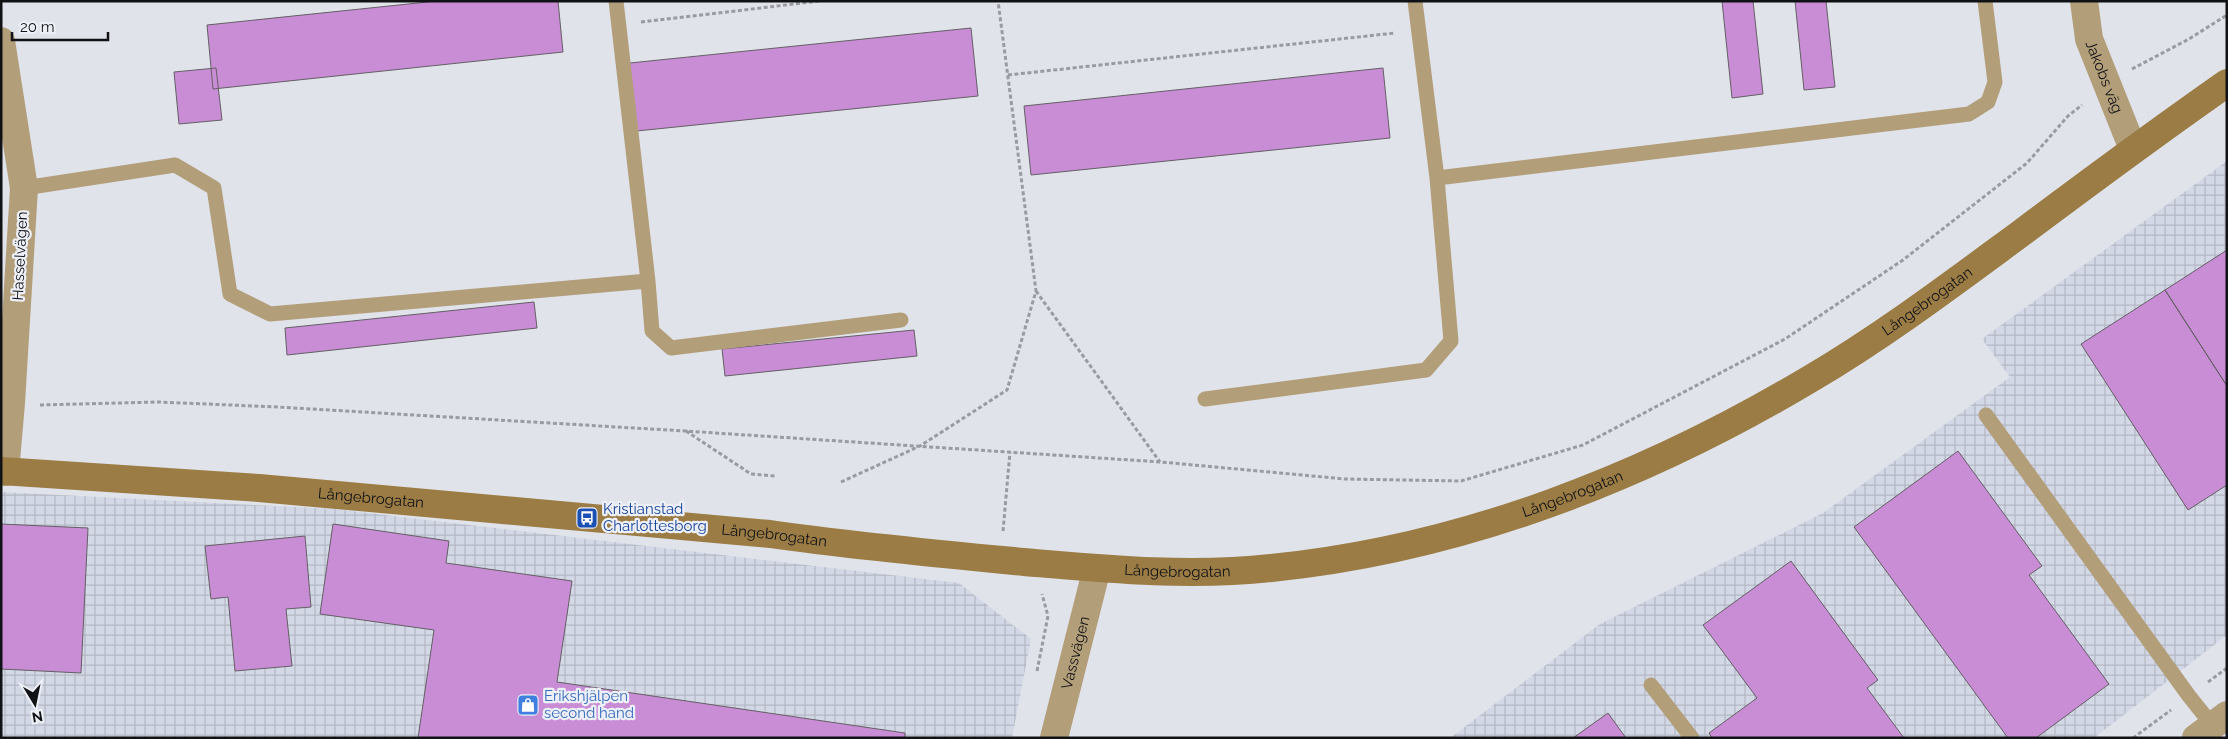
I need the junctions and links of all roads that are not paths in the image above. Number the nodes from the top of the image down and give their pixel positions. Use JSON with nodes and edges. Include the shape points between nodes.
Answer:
{"nodes":[{"id":1,"x":616,"y":1,"type":"edge"},
{"id":2,"x":1415,"y":1,"type":"edge"},
{"id":3,"x":1985,"y":1,"type":"edge"},
{"id":4,"x":2084,"y":1,"type":"edge"},
{"id":5,"x":1,"y":41,"type":"edge"},
{"id":6,"x":2227,"y":83,"type":"edge"},
{"id":7,"x":2133,"y":149,"type":"junction"},
{"id":8,"x":1437,"y":178,"type":"junction"},
{"id":9,"x":24,"y":188,"type":"junction"},
{"id":10,"x":648,"y":281,"type":"junction"},
{"id":11,"x":901,"y":320,"type":"dead end"},
{"id":12,"x":1205,"y":399,"type":"dead end"},
{"id":13,"x":1986,"y":415,"type":"dead end"},
{"id":14,"x":3,"y":471,"type":"edge"},
{"id":15,"x":1097,"y":568,"type":"junction"},
{"id":16,"x":1651,"y":685,"type":"dead end"},
{"id":17,"x":2212,"y":726,"type":"edge"},
{"id":18,"x":1054,"y":738,"type":"edge"},
{"id":19,"x":1692,"y":738,"type":"edge"}],
"edges":[{"from":1,"to":10,"type":"lane"},
{"from":2,"to":8,"type":"lane"},
{"from":3,"to":8,"type":"lane","via":[[1994,82],[1988,102],[1969,114]]},
{"from":4,"to":7,"type":"street","name":"Jakobs väg","via":[[2089,39]]},
{"from":5,"to":9,"type":"street","name":"Hasselvägen"},
{"from":6,"to":7,"type":"main road","name":"Långebrogatan"},
{"from":7,"to":15,"type":"main road","name":"Långebrogatan","via":[[1924,305],[1814,377],[1747,416],[1605,482],[1533,510],[1458,533],[1336,560],[1268,569],[1190,572]]},
{"from":8,"to":12,"type":"lane","via":[[1451,340],[1426,370]]},
{"from":9,"to":10,"type":"lane","via":[[175,165],[214,188],[230,294],[270,314]]},
{"from":9,"to":14,"type":"street","name":"Hasselvägen","via":[[11,403]]},
{"from":10,"to":11,"type":"lane","via":[[652,332],[670,348]]},
{"from":13,"to":17,"type":"lane"},
{"from":14,"to":15,"type":"main road","name":"Långebrogatan","via":[[259,488],[770,534],[859,546]]},
{"from":15,"to":18,"type":"street","name":"Vassvägen"},
{"from":16,"to":19,"type":"lane"}]}
